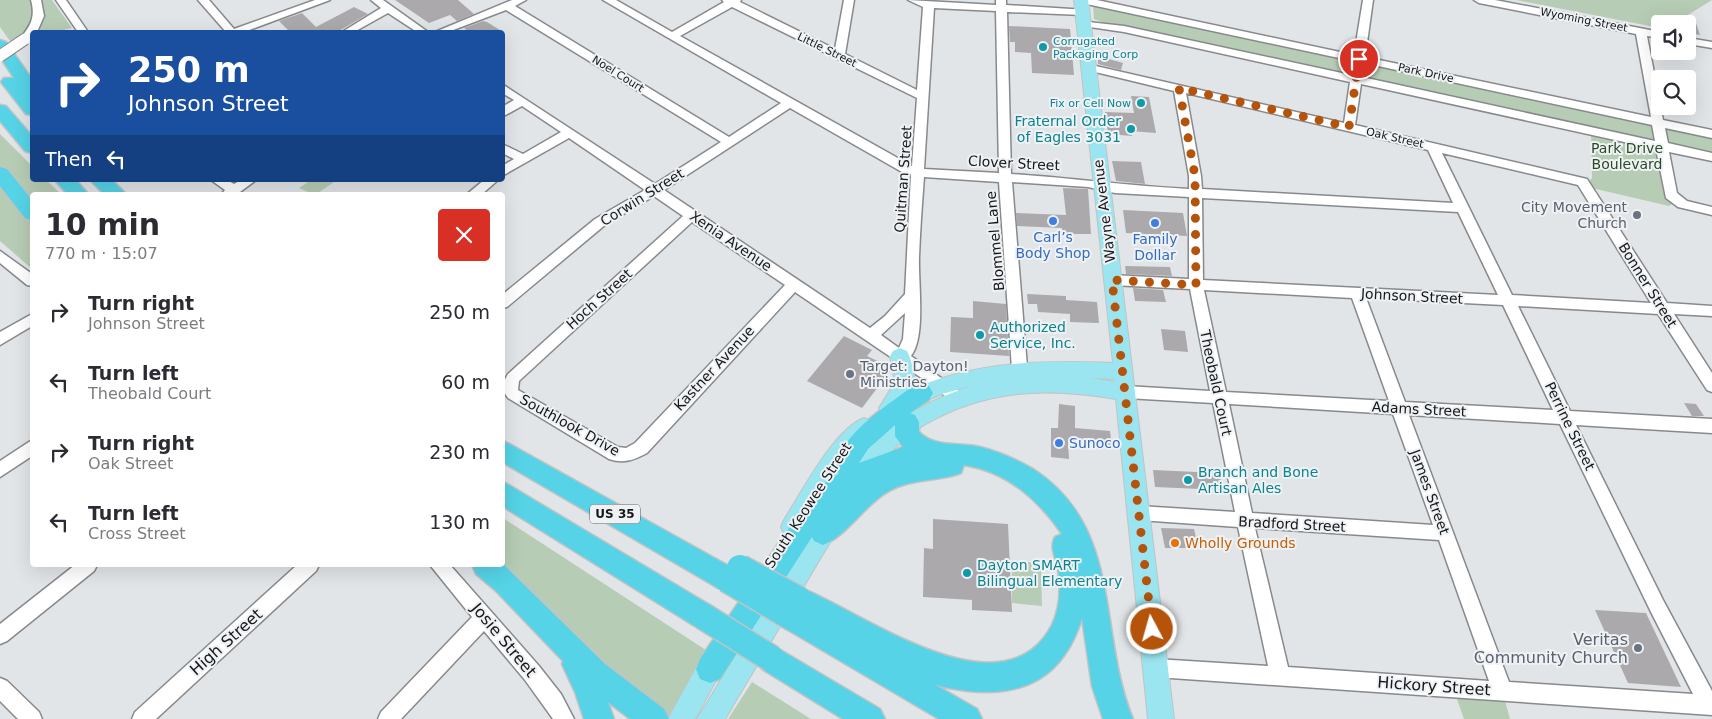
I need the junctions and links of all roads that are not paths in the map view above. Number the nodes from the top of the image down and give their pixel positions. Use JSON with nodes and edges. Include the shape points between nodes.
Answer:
{"nodes":[{"id":1,"x":36,"y":0,"type":"edge"},
{"id":2,"x":61,"y":0,"type":"edge"},
{"id":3,"x":203,"y":0,"type":"edge"},
{"id":4,"x":324,"y":0,"type":"edge"},
{"id":5,"x":376,"y":0,"type":"edge"},
{"id":6,"x":486,"y":0,"type":"edge"},
{"id":7,"x":521,"y":0,"type":"edge"},
{"id":8,"x":608,"y":0,"type":"edge"},
{"id":9,"x":849,"y":0,"type":"edge"},
{"id":10,"x":913,"y":0,"type":"edge"},
{"id":11,"x":1040,"y":0,"type":"edge"},
{"id":12,"x":1368,"y":0,"type":"edge"},
{"id":13,"x":1479,"y":0,"type":"edge"},
{"id":14,"x":732,"y":1,"type":"edge"},
{"id":15,"x":929,"y":3,"type":"edge"},
{"id":16,"x":1001,"y":4,"type":"edge"},
{"id":17,"x":388,"y":8,"type":"junction"},
{"id":18,"x":501,"y":8,"type":"junction"},
{"id":19,"x":1082,"y":9,"type":"edge"},
{"id":20,"x":32,"y":30,"type":"edge"},
{"id":21,"x":82,"y":30,"type":"edge"},
{"id":22,"x":231,"y":30,"type":"edge"},
{"id":23,"x":239,"y":30,"type":"edge"},
{"id":24,"x":350,"y":30,"type":"edge"},
{"id":25,"x":420,"y":30,"type":"edge"},
{"id":26,"x":445,"y":30,"type":"edge"},
{"id":27,"x":1641,"y":31,"type":"junction"},
{"id":28,"x":30,"y":32,"type":"edge"},
{"id":29,"x":1651,"y":33,"type":"edge"},
{"id":30,"x":672,"y":36,"type":"junction"},
{"id":31,"x":1696,"y":42,"type":"edge"},
{"id":32,"x":0,"y":45,"type":"edge"},
{"id":33,"x":1712,"y":45,"type":"edge"},
{"id":34,"x":0,"y":56,"type":"edge"},
{"id":35,"x":839,"y":56,"type":"junction"},
{"id":36,"x":1359,"y":59,"type":"junction"},
{"id":37,"x":1088,"y":67,"type":"junction"},
{"id":38,"x":0,"y":70,"type":"edge"},
{"id":39,"x":1356,"y":79,"type":"junction"},
{"id":40,"x":30,"y":88,"type":"edge"},
{"id":41,"x":1179,"y":88,"type":"junction"},
{"id":42,"x":505,"y":89,"type":"edge"},
{"id":43,"x":923,"y":97,"type":"junction"},
{"id":44,"x":522,"y":100,"type":"junction"},
{"id":45,"x":790,"y":103,"type":"junction"},
{"id":46,"x":30,"y":108,"type":"edge"},
{"id":47,"x":505,"y":111,"type":"edge"},
{"id":48,"x":2,"y":114,"type":"edge"},
{"id":49,"x":1657,"y":123,"type":"junction"},
{"id":50,"x":1349,"y":127,"type":"junction"},
{"id":51,"x":570,"y":132,"type":"junction"},
{"id":52,"x":1712,"y":134,"type":"edge"},
{"id":53,"x":729,"y":142,"type":"junction"},
{"id":54,"x":30,"y":145,"type":"edge"},
{"id":55,"x":1432,"y":146,"type":"junction"},
{"id":56,"x":1661,"y":146,"type":"junction"},
{"id":57,"x":505,"y":150,"type":"edge"},
{"id":58,"x":1712,"y":157,"type":"edge"},
{"id":59,"x":524,"y":159,"type":"junction"},
{"id":60,"x":505,"y":170,"type":"edge"},
{"id":61,"x":919,"y":172,"type":"junction"},
{"id":62,"x":0,"y":174,"type":"edge"},
{"id":63,"x":1005,"y":177,"type":"junction"},
{"id":64,"x":67,"y":182,"type":"edge"},
{"id":65,"x":102,"y":182,"type":"edge"},
{"id":66,"x":114,"y":182,"type":"edge"},
{"id":67,"x":219,"y":182,"type":"edge"},
{"id":68,"x":247,"y":182,"type":"edge"},
{"id":69,"x":489,"y":182,"type":"edge"},
{"id":70,"x":1585,"y":185,"type":"joint"},
{"id":71,"x":1101,"y":186,"type":"junction"},
{"id":72,"x":655,"y":190,"type":"junction"},
{"id":73,"x":76,"y":192,"type":"edge"},
{"id":74,"x":114,"y":192,"type":"edge"},
{"id":75,"x":122,"y":192,"type":"edge"},
{"id":76,"x":231,"y":192,"type":"edge"},
{"id":77,"x":476,"y":192,"type":"edge"},
{"id":78,"x":1195,"y":194,"type":"junction"},
{"id":79,"x":1462,"y":208,"type":"junction"},
{"id":80,"x":30,"y":211,"type":"edge"},
{"id":81,"x":1712,"y":211,"type":"edge"},
{"id":82,"x":692,"y":215,"type":"junction"},
{"id":83,"x":0,"y":256,"type":"edge"},
{"id":84,"x":30,"y":279,"type":"edge"},
{"id":85,"x":1112,"y":280,"type":"junction"},
{"id":86,"x":794,"y":284,"type":"junction"},
{"id":87,"x":1196,"y":285,"type":"junction"},
{"id":88,"x":1357,"y":293,"type":"junction"},
{"id":89,"x":912,"y":297,"type":"junction"},
{"id":90,"x":505,"y":301,"type":"edge"},
{"id":91,"x":1508,"y":301,"type":"junction"},
{"id":92,"x":1663,"y":309,"type":"junction"},
{"id":93,"x":1712,"y":311,"type":"edge"},
{"id":94,"x":30,"y":319,"type":"edge"},
{"id":95,"x":870,"y":336,"type":"junction"},
{"id":96,"x":0,"y":339,"type":"edge"},
{"id":97,"x":900,"y":356,"type":"junction"},
{"id":98,"x":1026,"y":377,"type":"junction"},
{"id":99,"x":1125,"y":382,"type":"junction"},
{"id":100,"x":510,"y":386,"type":"joint"},
{"id":101,"x":1712,"y":386,"type":"edge"},
{"id":102,"x":940,"y":392,"type":"junction"},
{"id":103,"x":1220,"y":398,"type":"junction"},
{"id":104,"x":1400,"y":408,"type":"junction"},
{"id":105,"x":885,"y":413,"type":"junction"},
{"id":106,"x":1566,"y":418,"type":"junction"},
{"id":107,"x":907,"y":422,"type":"junction"},
{"id":108,"x":1712,"y":426,"type":"edge"},
{"id":109,"x":30,"y":448,"type":"edge"},
{"id":110,"x":505,"y":452,"type":"edge"},
{"id":111,"x":635,"y":452,"type":"joint"},
{"id":112,"x":931,"y":452,"type":"junction"},
{"id":113,"x":0,"y":470,"type":"edge"},
{"id":114,"x":871,"y":478,"type":"junction"},
{"id":115,"x":505,"y":494,"type":"edge"},
{"id":116,"x":1139,"y":513,"type":"junction"},
{"id":117,"x":1246,"y":522,"type":"junction"},
{"id":118,"x":823,"y":533,"type":"joint"},
{"id":119,"x":1444,"y":533,"type":"junction"},
{"id":120,"x":85,"y":567,"type":"edge"},
{"id":121,"x":308,"y":567,"type":"edge"},
{"id":122,"x":441,"y":567,"type":"edge"},
{"id":123,"x":487,"y":567,"type":"edge"},
{"id":124,"x":796,"y":609,"type":"junction"},
{"id":125,"x":484,"y":617,"type":"junction"},
{"id":126,"x":0,"y":635,"type":"edge"},
{"id":127,"x":561,"y":640,"type":"junction"},
{"id":128,"x":710,"y":668,"type":"junction"},
{"id":129,"x":1156,"y":668,"type":"junction"},
{"id":130,"x":1280,"y":675,"type":"junction"},
{"id":131,"x":0,"y":688,"type":"edge"},
{"id":132,"x":1502,"y":690,"type":"junction"},
{"id":133,"x":1710,"y":705,"type":"edge"},
{"id":134,"x":865,"y":716,"type":"edge"},
{"id":135,"x":32,"y":719,"type":"edge"},
{"id":136,"x":142,"y":719,"type":"edge"},
{"id":137,"x":388,"y":719,"type":"edge"},
{"id":138,"x":564,"y":719,"type":"edge"},
{"id":139,"x":599,"y":719,"type":"edge"},
{"id":140,"x":654,"y":719,"type":"edge"},
{"id":141,"x":682,"y":719,"type":"edge"},
{"id":142,"x":710,"y":719,"type":"edge"},
{"id":143,"x":966,"y":719,"type":"edge"},
{"id":144,"x":1118,"y":719,"type":"edge"},
{"id":145,"x":1161,"y":719,"type":"edge"}],
"edges":[{"from":1,"to":20,"type":"street","bridge":true,"via":[[40,14]]},
{"from":2,"to":21,"type":"street"},
{"from":3,"to":22,"type":"street"},
{"from":4,"to":23,"type":"street"},
{"from":5,"to":17,"type":"street"},
{"from":6,"to":18,"type":"street","name":"Noel Court"},
{"from":7,"to":18,"type":"street"},
{"from":8,"to":30,"type":"street","name":"Clover Street"},
{"from":9,"to":35,"type":"street"},
{"from":10,"to":15,"type":"street"},
{"from":11,"to":19,"type":"street","name":"Park Drive"},
{"from":12,"to":36,"type":"street"},
{"from":13,"to":27,"type":"street","name":"Wyoming Street"},
{"from":14,"to":30,"type":"street"},
{"from":14,"to":35,"type":"street","name":"Little Street"},
{"from":15,"to":16,"type":"street"},
{"from":15,"to":43,"type":"street","name":"Quitman Street"},
{"from":16,"to":19,"type":"street"},
{"from":16,"to":63,"type":"street","name":"Blommel Lane"},
{"from":17,"to":24,"type":"street"},
{"from":17,"to":25,"type":"street"},
{"from":18,"to":26,"type":"street"},
{"from":18,"to":53,"type":"street","name":"Noel Court"},
{"from":19,"to":36,"type":"street","name":"Park Drive"},
{"from":19,"to":37,"type":"main road","name":"Wayne Avenue"},
{"from":19,"to":39,"type":"street","name":"Park Drive","via":[[1124,29]]},
{"from":27,"to":29,"type":"street","name":"Wyoming Street"},
{"from":27,"to":49,"type":"street"},
{"from":28,"to":34,"type":"street","bridge":true},
{"from":30,"to":45,"type":"street","name":"Clover Street"},
{"from":31,"to":33,"type":"street"},
{"from":32,"to":40,"type":"highway"},
{"from":35,"to":43,"type":"street","name":"Little Street"},
{"from":36,"to":39,"type":"street"},
{"from":36,"to":49,"type":"street","name":"Park Drive"},
{"from":37,"to":41,"type":"street","name":"Oak Street"},
{"from":37,"to":71,"type":"main road","name":"Wayne Avenue"},
{"from":38,"to":46,"type":"highway"},
{"from":39,"to":50,"type":"street"},
{"from":39,"to":56,"type":"street","name":"Park Drive"},
{"from":41,"to":50,"type":"street","name":"Oak Street"},
{"from":41,"to":78,"type":"street","name":"Theobald Court","via":[[1194,159]]},
{"from":42,"to":44,"type":"street","name":"Xenia Avenue"},
{"from":43,"to":61,"type":"street","name":"Quitman Street"},
{"from":44,"to":47,"type":"street"},
{"from":44,"to":51,"type":"street","name":"Xenia Avenue"},
{"from":45,"to":53,"type":"street","name":"Corwin Street"},
{"from":45,"to":61,"type":"street","name":"Clover Street","via":[[906,169]]},
{"from":48,"to":54,"type":"highway"},
{"from":49,"to":52,"type":"street","name":"Park Drive"},
{"from":49,"to":56,"type":"street"},
{"from":50,"to":55,"type":"street","name":"Oak Street"},
{"from":51,"to":59,"type":"street"},
{"from":51,"to":72,"type":"street","name":"Xenia Avenue"},
{"from":53,"to":72,"type":"street","name":"Corwin Street"},
{"from":55,"to":70,"type":"street","name":"Oak Street","via":[[1563,176]]},
{"from":55,"to":79,"type":"street","name":"Perrine Street"},
{"from":56,"to":58,"type":"street","name":"Park Drive"},
{"from":56,"to":81,"type":"street","via":[[1671,195],[1677,201]]},
{"from":57,"to":59,"type":"street"},
{"from":59,"to":60,"type":"street"},
{"from":61,"to":63,"type":"street","name":"Clover Street"},
{"from":61,"to":89,"type":"street","name":"Quitman Street"},
{"from":62,"to":80,"type":"highway"},
{"from":63,"to":71,"type":"street","name":"Clover Street","via":[[1088,182]]},
{"from":63,"to":98,"type":"street","name":"Blommel Lane"},
{"from":64,"to":73,"type":"highway"},
{"from":65,"to":74,"type":"highway"},
{"from":66,"to":75,"type":"highway"},
{"from":67,"to":76,"type":"street"},
{"from":68,"to":76,"type":"street"},
{"from":69,"to":77,"type":"street"},
{"from":70,"to":92,"type":"street","name":"Bonner Street"},
{"from":71,"to":78,"type":"street","name":"Clover Street","via":[[1115,190]]},
{"from":71,"to":85,"type":"main road","name":"Wayne Avenue"},
{"from":72,"to":82,"type":"street","name":"Xenia Avenue"},
{"from":72,"to":90,"type":"street","name":"Corwin Street","via":[[600,222]]},
{"from":78,"to":79,"type":"street","name":"Clover Street"},
{"from":78,"to":87,"type":"street","name":"Theobald Court"},
{"from":79,"to":91,"type":"street","name":"Perrine Street"},
{"from":82,"to":86,"type":"street","name":"Xenia Avenue"},
{"from":82,"to":100,"type":"street","name":"Hoch Street","via":[[512,378]]},
{"from":83,"to":84,"type":"street"},
{"from":85,"to":87,"type":"street","name":"Johnson Street"},
{"from":85,"to":99,"type":"main road","name":"Wayne Avenue"},
{"from":86,"to":95,"type":"street","name":"Xenia Avenue"},
{"from":86,"to":111,"type":"street","name":"Kastner Avenue"},
{"from":87,"to":88,"type":"street","name":"Johnson Street"},
{"from":87,"to":103,"type":"street","name":"Theobald Court"},
{"from":88,"to":91,"type":"street","name":"Johnson Street"},
{"from":88,"to":104,"type":"street","name":"James Street"},
{"from":89,"to":95,"type":"street"},
{"from":89,"to":97,"type":"street","name":"Quitman Street","via":[[910,339],[907,350]]},
{"from":91,"to":92,"type":"street","name":"Johnson Street"},
{"from":91,"to":106,"type":"street","name":"Perrine Street"},
{"from":92,"to":93,"type":"street","name":"Johnson Street"},
{"from":92,"to":101,"type":"street","name":"Bonner Street"},
{"from":94,"to":96,"type":"street"},
{"from":95,"to":97,"type":"street","name":"Xenia Avenue"},
{"from":97,"to":102,"type":"street","name":"Xenia Avenue"},
{"from":97,"to":105,"type":"main road","via":[[905,383]]},
{"from":98,"to":99,"type":"main road","name":"South Keowee Street","via":[[1103,387]]},
{"from":98,"to":102,"type":"main road","name":"South Keowee Street","via":[[1000,387]]},
{"from":99,"to":103,"type":"street","name":"Adams Street"},
{"from":99,"to":116,"type":"main road","name":"Wayne Avenue"},
{"from":100,"to":111,"type":"street","name":"Southlook Drive","via":[[513,394],[615,454]]},
{"from":102,"to":105,"type":"main road","name":"South Keowee Street"},
{"from":102,"to":107,"type":"main road","name":"South Keowee Street"},
{"from":102,"to":114,"type":"highway","via":[[889,418],[850,454],[846,463],[849,470]]},
{"from":103,"to":104,"type":"street","name":"Adams Street"},
{"from":103,"to":117,"type":"street","name":"Theobald Court"},
{"from":104,"to":106,"type":"street","name":"Adams Street"},
{"from":104,"to":119,"type":"street","name":"James Street"},
{"from":105,"to":128,"type":"main road","name":"South Keowee Street","via":[[840,450],[766,568]]},
{"from":106,"to":108,"type":"street","name":"Adams Street"},
{"from":106,"to":133,"type":"street","name":"Perrine Street","via":[[1657,606]]},
{"from":107,"to":112,"type":"highway","via":[[907,436],[911,442]]},
{"from":107,"to":114,"type":"main road","name":"South Keowee Street","via":[[880,446]]},
{"from":109,"to":113,"type":"street"},
{"from":110,"to":124,"type":"highway","bridge":true,"via":[[547,476],[682,537],[734,574]]},
{"from":112,"to":114,"type":"highway","via":[[881,463]]},
{"from":112,"to":144,"type":"highway","via":[[962,453],[1004,466],[1040,489],[1071,524],[1089,573],[1105,686]]},
{"from":114,"to":118,"type":"highway","via":[[866,491]]},
{"from":114,"to":124,"type":"highway","via":[[929,467],[954,466],[978,470],[1001,479],[1027,495],[1060,535],[1071,560],[1074,584],[1069,620],[1056,645],[1036,665],[1005,678],[979,678],[939,672]]},
{"from":114,"to":128,"type":"highway","via":[[838,488],[821,506]]},
{"from":115,"to":134,"type":"highway","number":"US 35","bridge":true},
{"from":116,"to":117,"type":"street","name":"Bradford Street"},
{"from":116,"to":129,"type":"main road","name":"Wayne Avenue"},
{"from":117,"to":119,"type":"street","name":"Bradford Street"},
{"from":117,"to":130,"type":"street","name":"Theobald Court"},
{"from":118,"to":142,"type":"main road","name":"South Keowee Street"},
{"from":119,"to":132,"type":"street","name":"James Street"},
{"from":120,"to":126,"type":"street"},
{"from":121,"to":136,"type":"street","name":"High Street"},
{"from":122,"to":125,"type":"street","name":"Josie Street"},
{"from":123,"to":127,"type":"highway"},
{"from":124,"to":143,"type":"highway"},
{"from":125,"to":137,"type":"street"},
{"from":125,"to":138,"type":"street","name":"Josie Street","via":[[554,701]]},
{"from":127,"to":139,"type":"highway","via":[[588,686]]},
{"from":127,"to":140,"type":"highway","via":[[595,674]]},
{"from":128,"to":141,"type":"main road","name":"South Keowee Street"},
{"from":129,"to":130,"type":"street","name":"Hickory Street"},
{"from":129,"to":145,"type":"main road","name":"Wayne Avenue"},
{"from":130,"to":132,"type":"street","name":"Hickory Street"},
{"from":131,"to":135,"type":"street"},
{"from":132,"to":133,"type":"street","name":"Hickory Street"}]}
